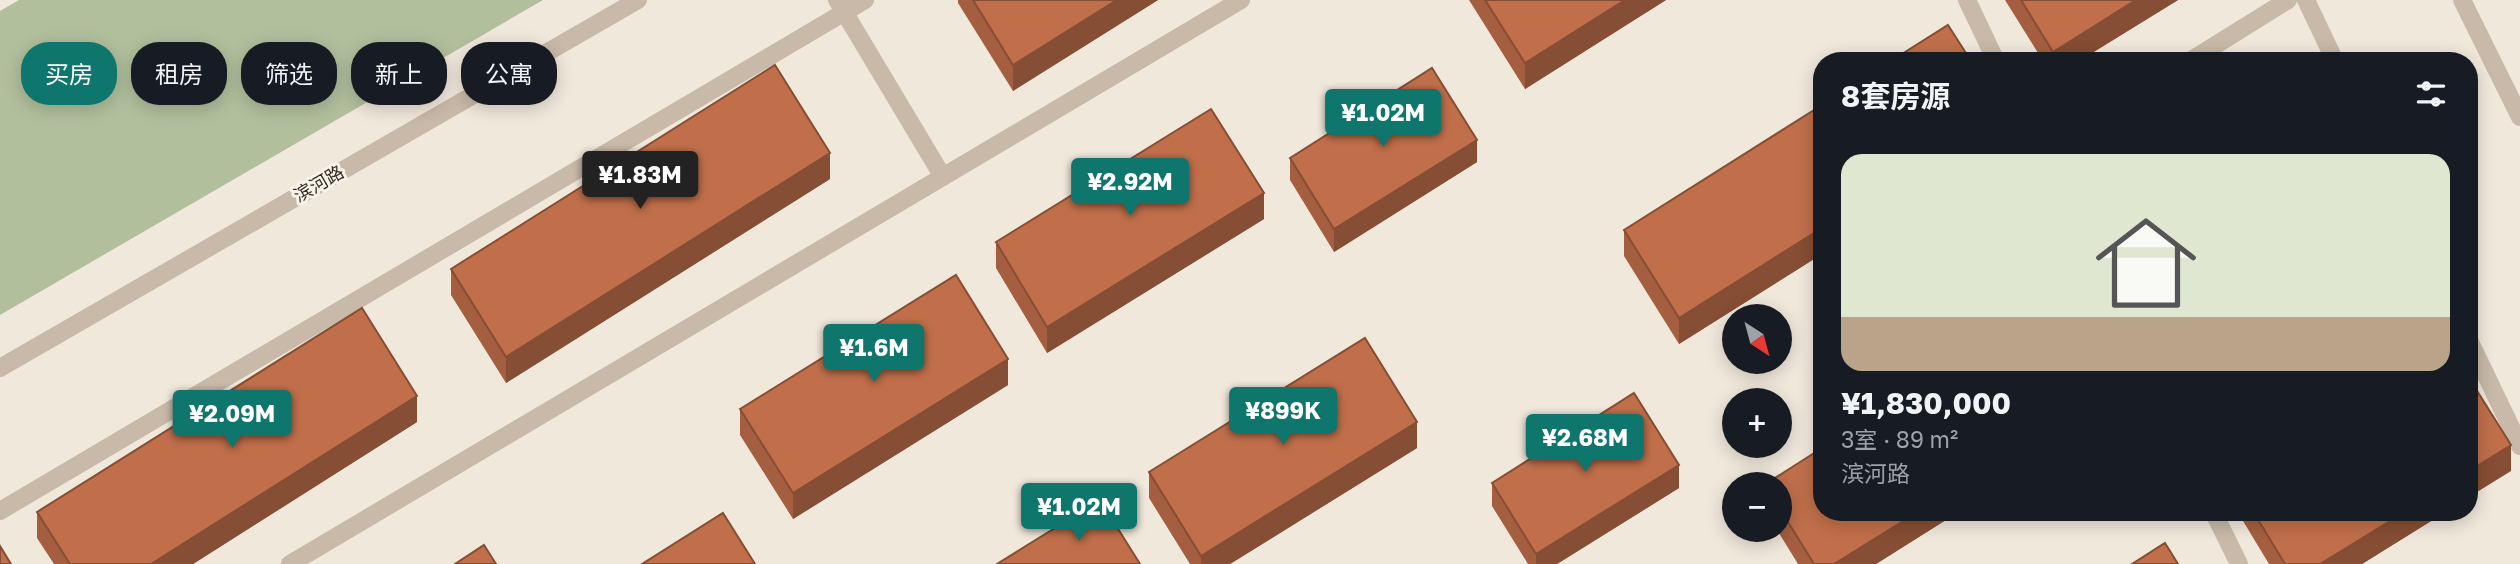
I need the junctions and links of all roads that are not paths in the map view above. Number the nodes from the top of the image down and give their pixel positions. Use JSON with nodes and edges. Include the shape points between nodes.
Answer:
{"nodes":[{"id":1,"x":638,"y":0,"type":"edge"},
{"id":2,"x":865,"y":0,"type":"edge"},
{"id":3,"x":1241,"y":0,"type":"edge"},
{"id":4,"x":1967,"y":0,"type":"edge"},
{"id":5,"x":2288,"y":0,"type":"edge"},
{"id":6,"x":2306,"y":0,"type":"edge"},
{"id":7,"x":2462,"y":0,"type":"edge"},
{"id":8,"x":841,"y":6,"type":"edge"},
{"id":9,"x":1992,"y":52,"type":"edge"},
{"id":10,"x":2204,"y":52,"type":"edge"},
{"id":11,"x":2331,"y":52,"type":"edge"},
{"id":12,"x":2520,"y":117,"type":"edge"},
{"id":13,"x":943,"y":177,"type":"junction"},
{"id":14,"x":2478,"y":359,"type":"edge"},
{"id":15,"x":0,"y":368,"type":"edge"},
{"id":16,"x":2520,"y":446,"type":"edge"},
{"id":17,"x":0,"y":510,"type":"edge"},
{"id":18,"x":2218,"y":521,"type":"edge"},
{"id":19,"x":290,"y":564,"type":"edge"},
{"id":20,"x":2239,"y":564,"type":"edge"}],
"edges":[{"from":1,"to":15,"type":"street","name":"滨河路"},
{"from":2,"to":8,"type":"street"},
{"from":3,"to":13,"type":"street"},
{"from":4,"to":9,"type":"street"},
{"from":5,"to":10,"type":"street"},
{"from":6,"to":11,"type":"street"},
{"from":7,"to":12,"type":"street"},
{"from":8,"to":13,"type":"street"},
{"from":8,"to":17,"type":"street"},
{"from":13,"to":19,"type":"street"},
{"from":14,"to":16,"type":"street"},
{"from":18,"to":20,"type":"street"}]}
